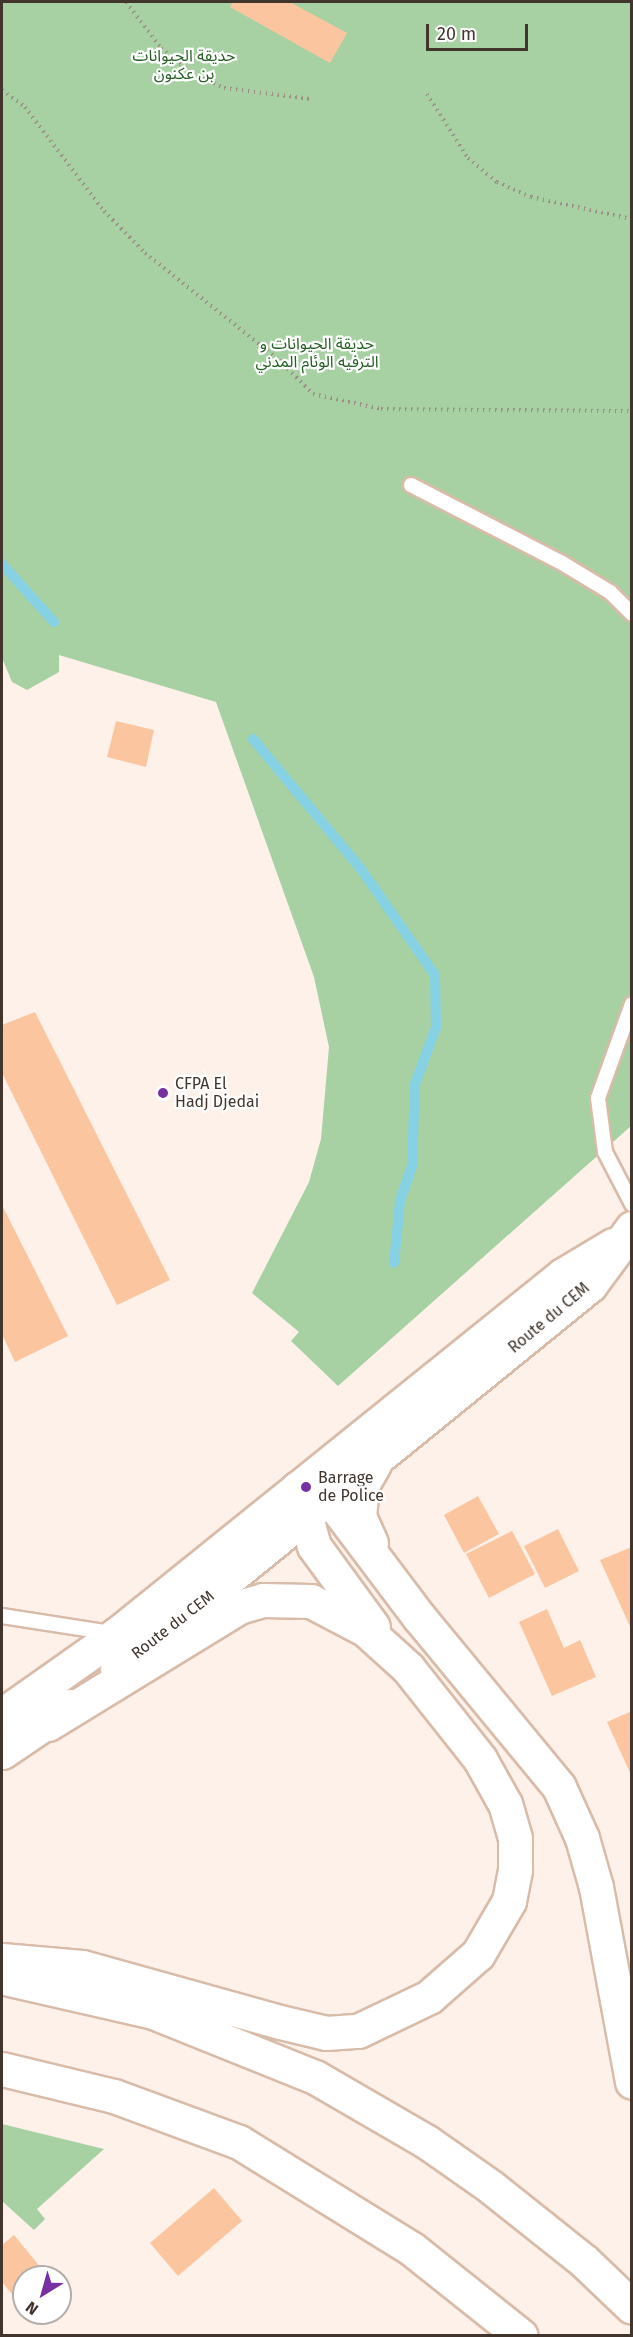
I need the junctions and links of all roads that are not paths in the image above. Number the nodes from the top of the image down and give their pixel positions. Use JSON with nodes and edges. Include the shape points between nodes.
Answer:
{"nodes":[{"id":1,"x":411,"y":485,"type":"dead end"},
{"id":2,"x":632,"y":614,"type":"edge"},
{"id":3,"x":632,"y":1004,"type":"edge"},
{"id":4,"x":632,"y":1204,"type":"edge"},
{"id":5,"x":624,"y":1235,"type":"edge"},
{"id":6,"x":374,"y":1464,"type":"junction"},
{"id":7,"x":311,"y":1502,"type":"junction"},
{"id":8,"x":2,"y":1616,"type":"edge"},
{"id":9,"x":419,"y":1617,"type":"junction"},
{"id":10,"x":117,"y":1634,"type":"junction"},
{"id":11,"x":408,"y":1668,"type":"junction"},
{"id":12,"x":2,"y":1715,"type":"edge"},
{"id":13,"x":48,"y":1724,"type":"junction"},
{"id":14,"x":2,"y":1752,"type":"edge"},
{"id":15,"x":2,"y":1960,"type":"edge"},
{"id":16,"x":2,"y":1977,"type":"edge"},
{"id":17,"x":2,"y":2069,"type":"edge"},
{"id":18,"x":632,"y":2082,"type":"edge"},
{"id":19,"x":632,"y":2307,"type":"edge"},
{"id":20,"x":520,"y":2335,"type":"edge"}],
"edges":[{"from":1,"to":2,"type":"lane","via":[[562,563],[610,592]]},
{"from":3,"to":4,"type":"lane","via":[[598,1098],[605,1152]]},
{"from":5,"to":6,"type":"main road","name":"Route du CEM","via":[[590,1285]]},
{"from":5,"to":7,"type":"main road","name":"Route du CEM","via":[[563,1275]]},
{"from":6,"to":7,"type":"main road","name":"Route du CEM"},
{"from":6,"to":9,"type":"main road","via":[[362,1485],[359,1516]]},
{"from":7,"to":9,"type":"main road"},
{"from":7,"to":10,"type":"main road","name":"Route du CEM"},
{"from":7,"to":11,"type":"main road","via":[[314,1546],[330,1572]]},
{"from":7,"to":13,"type":"main road","name":"Route du CEM"},
{"from":8,"to":10,"type":"lane"},
{"from":9,"to":18,"type":"main road","via":[[560,1787],[582,1838],[596,1887]]},
{"from":10,"to":12,"type":"main road","name":"Route du CEM"},
{"from":11,"to":13,"type":"main road","via":[[340,1614],[311,1601],[263,1600],[209,1623]]},
{"from":11,"to":15,"type":"main road","via":[[480,1759],[504,1804],[515,1838],[515,1870],[496,1929],[477,1954],[429,1997],[358,2031],[326,2033],[82,1967]]},
{"from":13,"to":14,"type":"main road","name":"Route du CEM"},
{"from":16,"to":19,"type":"main road","via":[[153,2012],[315,2077],[427,2142],[491,2187],[584,2261]]},
{"from":17,"to":20,"type":"main road","via":[[114,2096],[239,2142],[412,2249]]}]}
